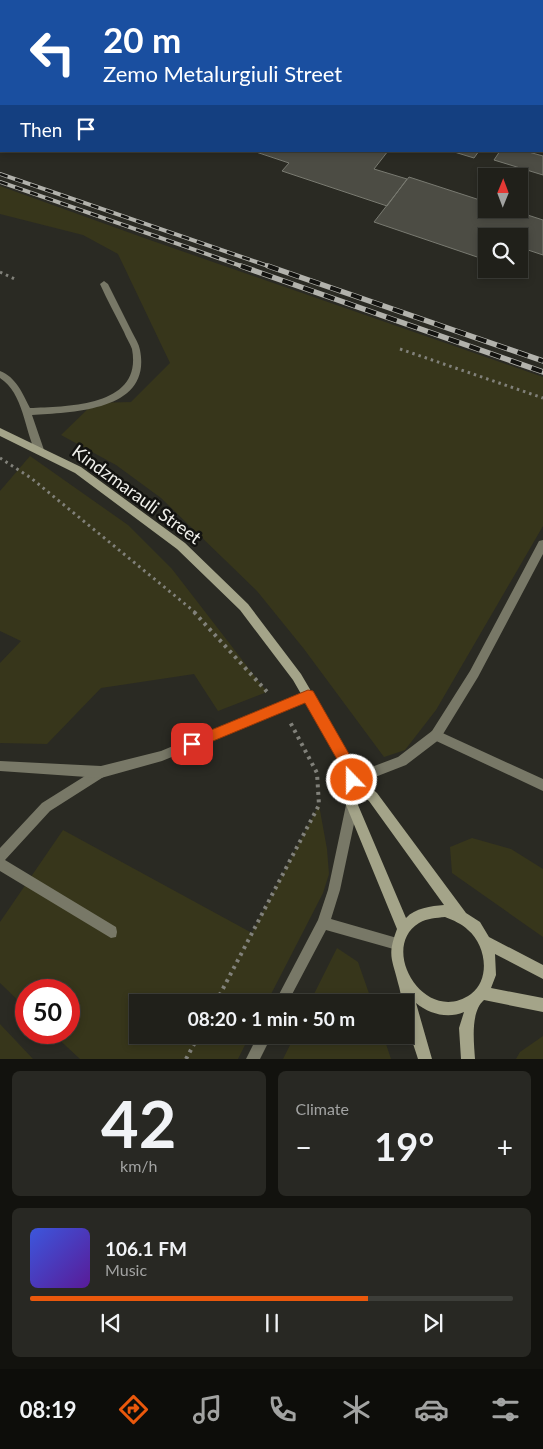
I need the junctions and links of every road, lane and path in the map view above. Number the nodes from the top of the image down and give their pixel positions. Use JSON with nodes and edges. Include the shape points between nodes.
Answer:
{"nodes":[{"id":1,"x":0,"y":272,"type":"edge"},
{"id":2,"x":18,"y":280,"type":"dead end"},
{"id":3,"x":104,"y":284,"type":"dead end"},
{"id":4,"x":400,"y":349,"type":"dead end"},
{"id":5,"x":0,"y":374,"type":"edge"},
{"id":6,"x":543,"y":398,"type":"edge"},
{"id":7,"x":26,"y":412,"type":"junction"},
{"id":8,"x":0,"y":432,"type":"edge"},
{"id":9,"x":39,"y":450,"type":"junction"},
{"id":10,"x":0,"y":458,"type":"edge"},
{"id":11,"x":543,"y":544,"type":"edge"},
{"id":12,"x":308,"y":696,"type":"junction"},
{"id":13,"x":282,"y":706,"type":"junction"},
{"id":14,"x":436,"y":735,"type":"junction"},
{"id":15,"x":0,"y":766,"type":"edge"},
{"id":16,"x":101,"y":772,"type":"junction"},
{"id":17,"x":352,"y":780,"type":"junction"},
{"id":18,"x":543,"y":785,"type":"edge"},
{"id":19,"x":352,"y":805,"type":"junction"},
{"id":20,"x":0,"y":857,"type":"edge"},
{"id":21,"x":0,"y":864,"type":"edge"},
{"id":22,"x":460,"y":917,"type":"junction"},
{"id":23,"x":323,"y":923,"type":"junction"},
{"id":24,"x":404,"y":930,"type":"junction"},
{"id":25,"x":111,"y":932,"type":"dead end"},
{"id":26,"x":485,"y":942,"type":"junction"},
{"id":27,"x":397,"y":944,"type":"junction"},
{"id":28,"x":543,"y":972,"type":"edge"},
{"id":29,"x":404,"y":985,"type":"junction"},
{"id":30,"x":220,"y":994,"type":"edge"},
{"id":31,"x":285,"y":994,"type":"edge"},
{"id":32,"x":479,"y":995,"type":"junction"},
{"id":33,"x":543,"y":1005,"type":"edge"},
{"id":34,"x":194,"y":1044,"type":"edge"},
{"id":35,"x":260,"y":1044,"type":"edge"},
{"id":36,"x":186,"y":1059,"type":"edge"},
{"id":37,"x":253,"y":1059,"type":"edge"},
{"id":38,"x":425,"y":1059,"type":"edge"},
{"id":39,"x":468,"y":1059,"type":"edge"}],
"edges":[{"from":1,"to":2,"type":"path"},
{"from":3,"to":7,"type":"street","via":[[136,349],[137,372],[130,388],[110,400],[80,408]]},
{"from":4,"to":6,"type":"path"},
{"from":5,"to":7,"type":"street","via":[[6,376]]},
{"from":7,"to":9,"type":"street"},
{"from":8,"to":9,"type":"main road","name":"Kindzmarauli Street"},
{"from":9,"to":12,"type":"main road","name":"Kindzmarauli Street","via":[[78,470],[181,546],[244,607],[298,677]]},
{"from":10,"to":13,"type":"path","via":[[31,478],[197,614]]},
{"from":11,"to":14,"type":"street","via":[[474,674]]},
{"from":12,"to":13,"type":"street"},
{"from":12,"to":17,"type":"main road","name":"Kindzmarauli Street","via":[[344,758]]},
{"from":13,"to":16,"type":"street","via":[[162,756]]},
{"from":13,"to":30,"type":"path","via":[[317,773],[319,805]]},
{"from":14,"to":17,"type":"street","via":[[402,760]]},
{"from":14,"to":18,"type":"street"},
{"from":15,"to":16,"type":"street"},
{"from":16,"to":20,"type":"street","via":[[46,807]]},
{"from":17,"to":19,"type":"main road","name":"Kindzmarauli Street"},
{"from":17,"to":22,"type":"main road","name":"Kindzmarauli Street","via":[[372,797]]},
{"from":19,"to":23,"type":"street","via":[[334,890]]},
{"from":19,"to":24,"type":"main road","name":"Kindzmarauli Street"},
{"from":21,"to":25,"type":"street"},
{"from":22,"to":24,"type":"main road","via":[[445,912],[429,912],[415,918]]},
{"from":22,"to":26,"type":"main road","via":[[475,927]]},
{"from":23,"to":27,"type":"street"},
{"from":23,"to":31,"type":"street"},
{"from":24,"to":27,"type":"main road"},
{"from":26,"to":28,"type":"main road"},
{"from":26,"to":32,"type":"main road","via":[[490,958],[489,978]]},
{"from":27,"to":29,"type":"main road","via":[[396,961]]},
{"from":29,"to":32,"type":"main road","via":[[416,998],[432,1007],[450,1010],[466,1006]]},
{"from":29,"to":38,"type":"main road"},
{"from":32,"to":33,"type":"main road"},
{"from":32,"to":39,"type":"main road","via":[[466,1028]]},
{"from":34,"to":36,"type":"path"},
{"from":35,"to":37,"type":"street"}]}
